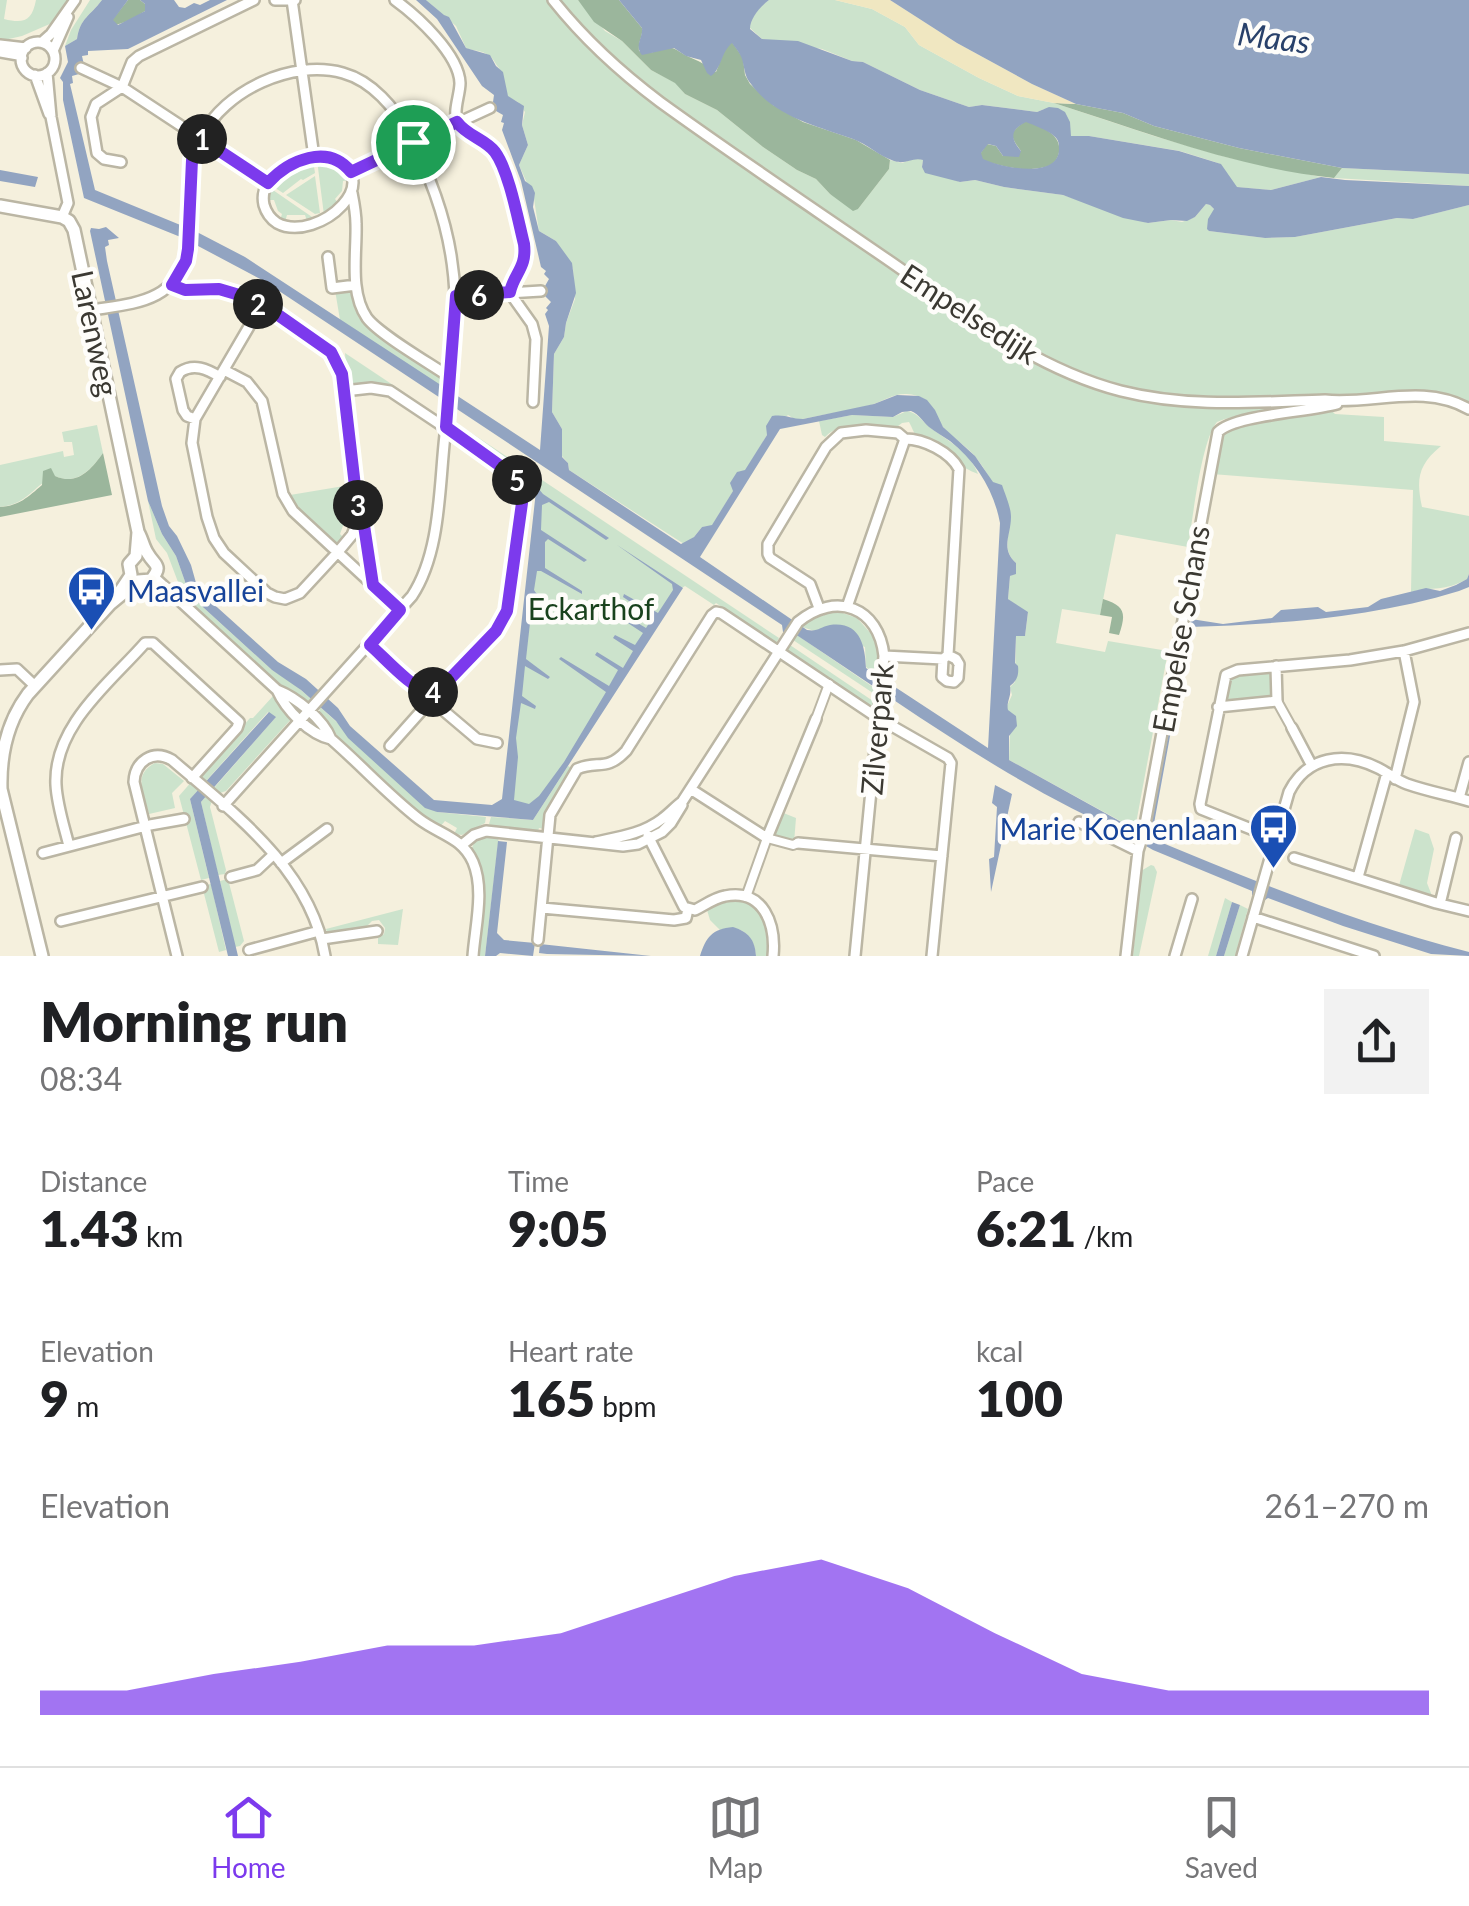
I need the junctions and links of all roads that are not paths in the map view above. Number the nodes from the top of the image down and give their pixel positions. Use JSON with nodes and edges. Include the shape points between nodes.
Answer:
{"nodes":[{"id":1,"x":254,"y":0,"type":"edge"},
{"id":2,"x":275,"y":0,"type":"edge"},
{"id":3,"x":293,"y":0,"type":"edge"},
{"id":4,"x":395,"y":0,"type":"edge"},
{"id":5,"x":553,"y":0,"type":"edge"},
{"id":6,"x":73,"y":4,"type":"edge"},
{"id":7,"x":42,"y":42,"type":"junction"},
{"id":8,"x":0,"y":49,"type":"edge"},
{"id":9,"x":53,"y":51,"type":"junction"},
{"id":10,"x":24,"y":53,"type":"junction"},
{"id":11,"x":81,"y":68,"type":"dead end"},
{"id":12,"x":303,"y":71,"type":"junction"},
{"id":13,"x":46,"y":73,"type":"junction"},
{"id":14,"x":34,"y":75,"type":"junction"},
{"id":15,"x":122,"y":87,"type":"junction"},
{"id":16,"x":490,"y":108,"type":"dead end"},
{"id":17,"x":51,"y":117,"type":"junction"},
{"id":18,"x":457,"y":122,"type":"junction"},
{"id":19,"x":200,"y":138,"type":"junction"},
{"id":20,"x":413,"y":142,"type":"junction"},
{"id":21,"x":314,"y":157,"type":"junction"},
{"id":22,"x":121,"y":162,"type":"dead end"},
{"id":23,"x":351,"y":172,"type":"junction"},
{"id":24,"x":268,"y":183,"type":"junction"},
{"id":25,"x":352,"y":193,"type":"junction"},
{"id":26,"x":0,"y":206,"type":"edge"},
{"id":27,"x":62,"y":217,"type":"junction"},
{"id":28,"x":328,"y":257,"type":"dead end"},
{"id":29,"x":172,"y":285,"type":"junction"},
{"id":30,"x":356,"y":285,"type":"junction"},
{"id":31,"x":541,"y":291,"type":"dead end"},
{"id":32,"x":510,"y":292,"type":"junction"},
{"id":33,"x":456,"y":296,"type":"junction"},
{"id":34,"x":261,"y":306,"type":"junction"},
{"id":35,"x":96,"y":310,"type":"junction"},
{"id":36,"x":222,"y":374,"type":"junction"},
{"id":37,"x":451,"y":381,"type":"junction"},
{"id":38,"x":344,"y":391,"type":"junction"},
{"id":39,"x":534,"y":402,"type":"dead end"},
{"id":40,"x":1343,"y":402,"type":"junction"},
{"id":41,"x":1469,"y":409,"type":"edge"},
{"id":42,"x":195,"y":419,"type":"junction"},
{"id":43,"x":446,"y":427,"type":"junction"},
{"id":44,"x":904,"y":438,"type":"junction"},
{"id":45,"x":358,"y":512,"type":"junction"},
{"id":46,"x":338,"y":553,"type":"junction"},
{"id":47,"x":142,"y":555,"type":"junction"},
{"id":48,"x":154,"y":577,"type":"junction"},
{"id":49,"x":135,"y":578,"type":"junction"},
{"id":50,"x":373,"y":585,"type":"junction"},
{"id":51,"x":847,"y":607,"type":"junction"},
{"id":52,"x":820,"y":608,"type":"junction"},
{"id":53,"x":400,"y":610,"type":"junction"},
{"id":54,"x":1469,"y":633,"type":"edge"},
{"id":55,"x":370,"y":645,"type":"junction"},
{"id":56,"x":1404,"y":651,"type":"junction"},
{"id":57,"x":779,"y":652,"type":"junction"},
{"id":58,"x":884,"y":656,"type":"junction"},
{"id":59,"x":1276,"y":666,"type":"junction"},
{"id":60,"x":0,"y":670,"type":"edge"},
{"id":61,"x":829,"y":684,"type":"junction"},
{"id":62,"x":35,"y":686,"type":"junction"},
{"id":63,"x":431,"y":696,"type":"junction"},
{"id":64,"x":1277,"y":700,"type":"junction"},
{"id":65,"x":1218,"y":708,"type":"junction"},
{"id":66,"x":309,"y":713,"type":"junction"},
{"id":67,"x":878,"y":718,"type":"junction"},
{"id":68,"x":816,"y":719,"type":"joint"},
{"id":69,"x":1292,"y":728,"type":"joint"},
{"id":70,"x":497,"y":743,"type":"dead end"},
{"id":71,"x":390,"y":746,"type":"dead end"},
{"id":72,"x":1469,"y":762,"type":"edge"},
{"id":73,"x":1312,"y":766,"type":"junction"},
{"id":74,"x":1391,"y":776,"type":"junction"},
{"id":75,"x":195,"y":780,"type":"junction"},
{"id":76,"x":692,"y":790,"type":"junction"},
{"id":77,"x":1464,"y":799,"type":"edge"},
{"id":78,"x":220,"y":803,"type":"junction"},
{"id":79,"x":184,"y":819,"type":"dead end"},
{"id":80,"x":1079,"y":822,"type":"dead end"},
{"id":81,"x":145,"y":826,"type":"junction"},
{"id":82,"x":327,"y":829,"type":"dead end"},
{"id":83,"x":647,"y":834,"type":"junction"},
{"id":84,"x":548,"y":837,"type":"junction"},
{"id":85,"x":767,"y":838,"type":"junction"},
{"id":86,"x":1456,"y":838,"type":"dead end"},
{"id":87,"x":1276,"y":839,"type":"junction"},
{"id":88,"x":463,"y":844,"type":"junction"},
{"id":89,"x":798,"y":844,"type":"joint"},
{"id":90,"x":68,"y":846,"type":"junction"},
{"id":91,"x":866,"y":850,"type":"junction"},
{"id":92,"x":1138,"y":851,"type":"junction"},
{"id":93,"x":43,"y":852,"type":"dead end"},
{"id":94,"x":942,"y":856,"type":"junction"},
{"id":95,"x":1294,"y":858,"type":"dead end"},
{"id":96,"x":277,"y":859,"type":"junction"},
{"id":97,"x":231,"y":877,"type":"dead end"},
{"id":98,"x":1358,"y":877,"type":"junction"},
{"id":99,"x":202,"y":886,"type":"dead end"},
{"id":100,"x":162,"y":896,"type":"junction"},
{"id":101,"x":746,"y":897,"type":"junction"},
{"id":102,"x":1192,"y":899,"type":"dead end"},
{"id":103,"x":1440,"y":904,"type":"junction"},
{"id":104,"x":542,"y":908,"type":"junction"},
{"id":105,"x":688,"y":910,"type":"junction"},
{"id":106,"x":1469,"y":911,"type":"edge"},
{"id":107,"x":1253,"y":917,"type":"junction"},
{"id":108,"x":61,"y":921,"type":"dead end"},
{"id":109,"x":377,"y":931,"type":"dead end"},
{"id":110,"x":321,"y":935,"type":"junction"},
{"id":111,"x":538,"y":940,"type":"dead end"},
{"id":112,"x":249,"y":950,"type":"dead end"},
{"id":113,"x":42,"y":956,"type":"edge"},
{"id":114,"x":177,"y":956,"type":"edge"},
{"id":115,"x":325,"y":956,"type":"edge"},
{"id":116,"x":473,"y":956,"type":"edge"},
{"id":117,"x":772,"y":956,"type":"edge"},
{"id":118,"x":856,"y":956,"type":"edge"},
{"id":119,"x":932,"y":956,"type":"edge"},
{"id":120,"x":1126,"y":956,"type":"edge"},
{"id":121,"x":1174,"y":956,"type":"edge"},
{"id":122,"x":1242,"y":956,"type":"edge"},
{"id":123,"x":1374,"y":956,"type":"edge"}],
"edges":[{"from":1,"to":15,"type":"street","via":[[139,56]]},
{"from":2,"to":3,"type":"street"},
{"from":3,"to":12,"type":"street"},
{"from":4,"to":18,"type":"street","via":[[430,31],[458,71]]},
{"from":5,"to":40,"type":"street","name":"Empelsedijk","via":[[660,102],[1044,362],[1124,392],[1188,402]]},
{"from":6,"to":7,"type":"street"},
{"from":6,"to":9,"type":"street"},
{"from":7,"to":9,"type":"street"},
{"from":7,"to":10,"type":"street"},
{"from":8,"to":10,"type":"street"},
{"from":9,"to":13,"type":"street"},
{"from":10,"to":14,"type":"street","via":[[24,67]]},
{"from":11,"to":15,"type":"street"},
{"from":12,"to":19,"type":"street","via":[[240,95]]},
{"from":12,"to":20,"type":"street","via":[[343,73],[374,88]]},
{"from":12,"to":21,"type":"street"},
{"from":13,"to":14,"type":"street"},
{"from":13,"to":17,"type":"street","name":"Larenweg"},
{"from":14,"to":17,"type":"street","name":"Larenweg"},
{"from":15,"to":19,"type":"street"},
{"from":15,"to":22,"type":"street","via":[[96,104],[91,117],[98,153]]},
{"from":16,"to":18,"type":"street"},
{"from":17,"to":27,"type":"street","name":"Larenweg","via":[[68,203]]},
{"from":18,"to":20,"type":"street"},
{"from":18,"to":32,"type":"street","via":[[494,150],[509,188],[526,257]]},
{"from":19,"to":24,"type":"street"},
{"from":19,"to":29,"type":"street","via":[[192,160],[186,261]]},
{"from":20,"to":23,"type":"street"},
{"from":20,"to":33,"type":"street","via":[[441,212]]},
{"from":21,"to":23,"type":"street","via":[[335,159]]},
{"from":21,"to":24,"type":"street"},
{"from":23,"to":25,"type":"street"},
{"from":24,"to":25,"type":"street","via":[[264,206],[285,226],[322,220]]},
{"from":25,"to":30,"type":"street"},
{"from":26,"to":27,"type":"street"},
{"from":27,"to":35,"type":"street","name":"Larenweg","via":[[74,230]]},
{"from":28,"to":30,"type":"street","via":[[332,288]]},
{"from":29,"to":34,"type":"street","via":[[219,289]]},
{"from":29,"to":35,"type":"street","via":[[144,300]]},
{"from":30,"to":37,"type":"street","via":[[366,316]]},
{"from":31,"to":32,"type":"street"},
{"from":32,"to":33,"type":"street"},
{"from":32,"to":39,"type":"street","via":[[536,339]]},
{"from":33,"to":37,"type":"street"},
{"from":34,"to":36,"type":"street"},
{"from":34,"to":38,"type":"street","via":[[331,352]]},
{"from":35,"to":47,"type":"street","name":"Larenweg"},
{"from":36,"to":42,"type":"street"},
{"from":36,"to":42,"type":"street","via":[[192,367],[180,372],[182,410]]},
{"from":36,"to":46,"type":"street","via":[[247,382],[259,396],[283,494]]},
{"from":37,"to":43,"type":"street"},
{"from":38,"to":43,"type":"street","via":[[390,391]]},
{"from":38,"to":45,"type":"street"},
{"from":40,"to":41,"type":"street","name":"Empelsedijk","via":[[1432,396]]},
{"from":40,"to":92,"type":"street","name":"Empelse Schans","via":[[1238,420],[1218,432]]},
{"from":42,"to":46,"type":"street","via":[[193,451],[207,516],[224,553],[268,593],[285,599],[300,593]]},
{"from":43,"to":53,"type":"street","via":[[429,564]]},
{"from":43,"to":63,"type":"street","via":[[513,475],[522,503],[502,622]]},
{"from":44,"to":51,"type":"street"},
{"from":44,"to":52,"type":"street","via":[[866,430],[835,437],[768,544],[770,558],[810,584]]},
{"from":44,"to":58,"type":"street","via":[[936,448],[960,469],[945,657]]},
{"from":45,"to":46,"type":"street"},
{"from":45,"to":50,"type":"street"},
{"from":46,"to":50,"type":"street"},
{"from":47,"to":48,"type":"street","via":[[156,561]]},
{"from":47,"to":49,"type":"street","via":[[130,564]]},
{"from":48,"to":49,"type":"street"},
{"from":48,"to":66,"type":"street"},
{"from":49,"to":62,"type":"street"},
{"from":50,"to":53,"type":"street"},
{"from":51,"to":52,"type":"street"},
{"from":51,"to":58,"type":"street","name":"Zilverpark","via":[[877,629]]},
{"from":52,"to":57,"type":"street","via":[[798,622]]},
{"from":53,"to":55,"type":"street"},
{"from":54,"to":56,"type":"street"},
{"from":55,"to":63,"type":"street"},
{"from":55,"to":66,"type":"street"},
{"from":56,"to":59,"type":"street"},
{"from":56,"to":74,"type":"street","via":[[1414,702]]},
{"from":57,"to":61,"type":"street"},
{"from":57,"to":76,"type":"street"},
{"from":57,"to":84,"type":"street","via":[[722,613],[712,615],[626,751],[604,766],[577,769],[550,815]]},
{"from":58,"to":67,"type":"street","name":"Zilverpark"},
{"from":59,"to":64,"type":"street"},
{"from":59,"to":65,"type":"street","via":[[1226,675]]},
{"from":60,"to":62,"type":"street","via":[[16,669]]},
{"from":61,"to":67,"type":"street"},
{"from":61,"to":68,"type":"street"},
{"from":62,"to":113,"type":"street","via":[[8,730],[0,780]]},
{"from":63,"to":70,"type":"street","via":[[476,739]]},
{"from":63,"to":71,"type":"street"},
{"from":64,"to":65,"type":"street"},
{"from":64,"to":69,"type":"street"},
{"from":65,"to":87,"type":"street","via":[[1201,809]]},
{"from":66,"to":78,"type":"street"},
{"from":66,"to":88,"type":"street","via":[[417,818]]},
{"from":67,"to":91,"type":"street","name":"Zilverpark"},
{"from":67,"to":94,"type":"street","via":[[951,762]]},
{"from":68,"to":85,"type":"street"},
{"from":69,"to":73,"type":"street"},
{"from":72,"to":77,"type":"street"},
{"from":73,"to":74,"type":"street","via":[[1340,758]]},
{"from":73,"to":87,"type":"street","via":[[1289,792]]},
{"from":74,"to":77,"type":"street"},
{"from":74,"to":98,"type":"street"},
{"from":75,"to":78,"type":"street"},
{"from":75,"to":81,"type":"street","via":[[165,756],[140,764],[134,782]]},
{"from":75,"to":90,"type":"street","via":[[238,722],[152,643],[144,643],[76,718],[66,739],[56,780]]},
{"from":76,"to":83,"type":"street","via":[[671,824]]},
{"from":76,"to":85,"type":"street"},
{"from":78,"to":96,"type":"street"},
{"from":79,"to":81,"type":"street"},
{"from":80,"to":92,"type":"street"},
{"from":81,"to":90,"type":"street"},
{"from":81,"to":100,"type":"street"},
{"from":82,"to":96,"type":"street"},
{"from":83,"to":84,"type":"street","via":[[624,846]]},
{"from":83,"to":105,"type":"street"},
{"from":84,"to":88,"type":"street","via":[[486,832]]},
{"from":84,"to":104,"type":"street"},
{"from":85,"to":89,"type":"street"},
{"from":85,"to":101,"type":"street"},
{"from":86,"to":103,"type":"street"},
{"from":87,"to":107,"type":"street"},
{"from":88,"to":116,"type":"street","via":[[478,881]]},
{"from":89,"to":91,"type":"street"},
{"from":90,"to":93,"type":"street"},
{"from":91,"to":94,"type":"street"},
{"from":91,"to":118,"type":"street","name":"Zilverpark"},
{"from":92,"to":120,"type":"street","name":"Empelse Schans"},
{"from":94,"to":119,"type":"street"},
{"from":95,"to":98,"type":"street"},
{"from":96,"to":97,"type":"street"},
{"from":96,"to":110,"type":"street","via":[[303,890]]},
{"from":98,"to":103,"type":"street"},
{"from":99,"to":100,"type":"street"},
{"from":100,"to":108,"type":"street"},
{"from":100,"to":114,"type":"street"},
{"from":101,"to":105,"type":"street","via":[[727,895]]},
{"from":101,"to":117,"type":"street","via":[[768,917]]},
{"from":102,"to":121,"type":"street"},
{"from":103,"to":106,"type":"street"},
{"from":104,"to":105,"type":"street","via":[[674,920],[686,918]]},
{"from":104,"to":111,"type":"street"},
{"from":107,"to":122,"type":"street"},
{"from":107,"to":123,"type":"street"},
{"from":109,"to":110,"type":"street"},
{"from":110,"to":112,"type":"street"},
{"from":110,"to":115,"type":"street"}]}
